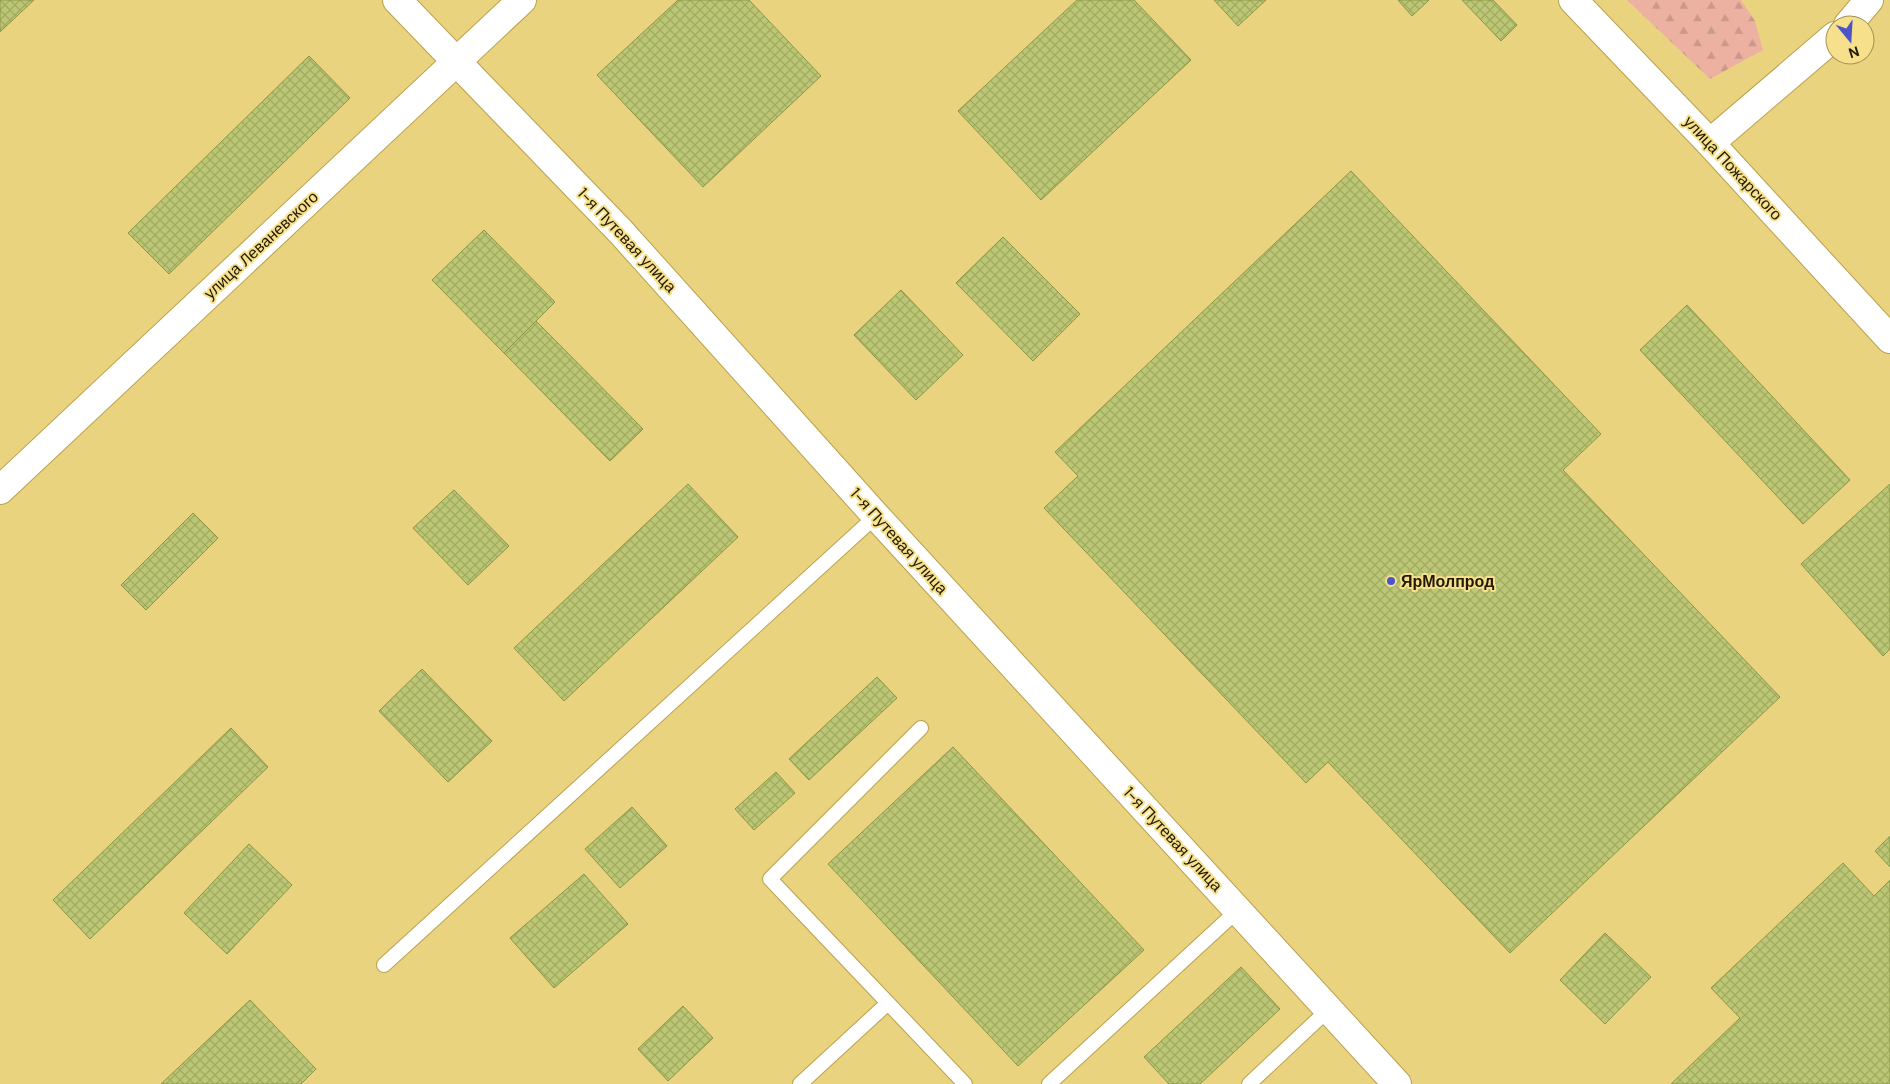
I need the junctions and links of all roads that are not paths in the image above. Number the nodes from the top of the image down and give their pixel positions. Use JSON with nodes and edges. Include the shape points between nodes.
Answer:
{"nodes":[{"id":1,"x":397,"y":0,"type":"edge"},
{"id":2,"x":522,"y":0,"type":"edge"},
{"id":3,"x":1573,"y":0,"type":"edge"},
{"id":4,"x":1869,"y":0,"type":"edge"},
{"id":5,"x":1856,"y":15,"type":"edge"},
{"id":6,"x":1825,"y":45,"type":"edge"},
{"id":7,"x":456,"y":62,"type":"junction"},
{"id":8,"x":1710,"y":143,"type":"junction"},
{"id":9,"x":1890,"y":339,"type":"edge"},
{"id":10,"x":0,"y":490,"type":"edge"},
{"id":11,"x":876,"y":516,"type":"junction"},
{"id":12,"x":922,"y":728,"type":"dead end"},
{"id":13,"x":1238,"y":910,"type":"junction"},
{"id":14,"x":384,"y":965,"type":"dead end"},
{"id":15,"x":888,"y":1003,"type":"junction"},
{"id":16,"x":1329,"y":1009,"type":"junction"},
{"id":17,"x":800,"y":1084,"type":"edge"},
{"id":18,"x":965,"y":1084,"type":"edge"},
{"id":19,"x":1049,"y":1084,"type":"edge"},
{"id":20,"x":1249,"y":1084,"type":"edge"},
{"id":21,"x":1397,"y":1084,"type":"edge"}],
"edges":[{"from":1,"to":7,"type":"street","name":"1-я Путевая улица"},
{"from":2,"to":7,"type":"street","name":"улица Леваневского"},
{"from":3,"to":8,"type":"street","name":"улица Пожарского"},
{"from":4,"to":5,"type":"street"},
{"from":6,"to":8,"type":"street"},
{"from":7,"to":10,"type":"street","name":"улица Леваневского"},
{"from":7,"to":11,"type":"street","name":"1-я Путевая улица","via":[[621,232]]},
{"from":8,"to":9,"type":"street","name":"улица Пожарского"},
{"from":11,"to":13,"type":"street","name":"1-я Путевая улица"},
{"from":11,"to":14,"type":"lane"},
{"from":12,"to":15,"type":"lane","via":[[770,878]]},
{"from":13,"to":16,"type":"street","name":"1-я Путевая улица"},
{"from":13,"to":19,"type":"lane"},
{"from":15,"to":17,"type":"lane"},
{"from":15,"to":18,"type":"lane"},
{"from":16,"to":20,"type":"lane"},
{"from":16,"to":21,"type":"street","name":"1-я Путевая улица"}]}
